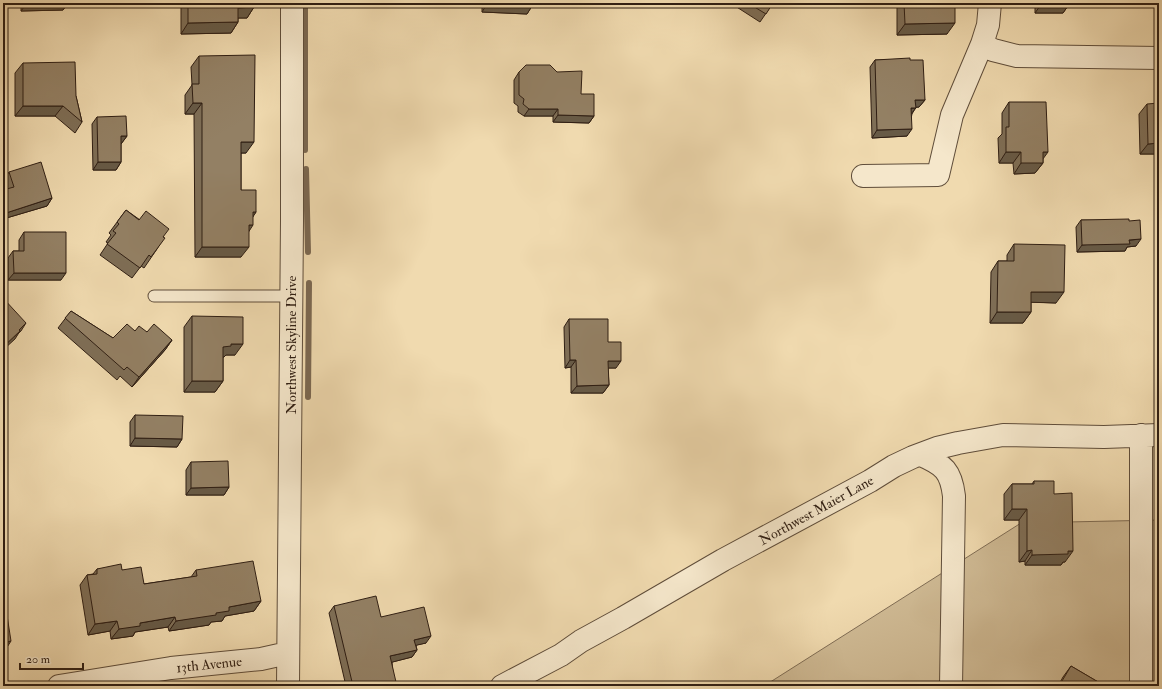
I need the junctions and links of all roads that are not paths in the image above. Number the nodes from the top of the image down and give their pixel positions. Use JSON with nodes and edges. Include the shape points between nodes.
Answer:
{"nodes":[{"id":1,"x":292,"y":3,"type":"edge"},
{"id":2,"x":990,"y":3,"type":"edge"},
{"id":3,"x":982,"y":44,"type":"junction"},
{"id":4,"x":1159,"y":58,"type":"edge"},
{"id":5,"x":863,"y":176,"type":"dead end"},
{"id":6,"x":154,"y":296,"type":"dead end"},
{"id":7,"x":291,"y":296,"type":"junction"},
{"id":8,"x":1150,"y":435,"type":"edge"},
{"id":9,"x":921,"y":455,"type":"junction"},
{"id":10,"x":288,"y":653,"type":"junction"},
{"id":11,"x":59,"y":686,"type":"edge"},
{"id":12,"x":288,"y":686,"type":"edge"},
{"id":13,"x":502,"y":686,"type":"edge"},
{"id":14,"x":951,"y":686,"type":"edge"},
{"id":15,"x":1142,"y":686,"type":"edge"}],
"edges":[{"from":1,"to":7,"type":"street","name":"Northwest Skyline Drive"},
{"from":2,"to":3,"type":"street","via":[[988,26]]},
{"from":3,"to":4,"type":"street","via":[[993,50],[1018,56]]},
{"from":3,"to":5,"type":"street","via":[[952,115],[938,175]]},
{"from":6,"to":7,"type":"lane"},
{"from":7,"to":10,"type":"street","name":"Northwest Skyline Drive"},
{"from":8,"to":9,"type":"street","name":"Northwest Maier Lane","via":[[1003,435],[937,448]]},
{"from":8,"to":15,"type":"street"},
{"from":9,"to":13,"type":"street","name":"Northwest Maier Lane","via":[[894,466],[723,560],[561,655]]},
{"from":9,"to":14,"type":"street","via":[[940,465],[948,473],[954,496]]},
{"from":10,"to":11,"type":"street","name":"13th Avenue"},
{"from":10,"to":12,"type":"street","name":"Northwest Skyline Drive"}]}
